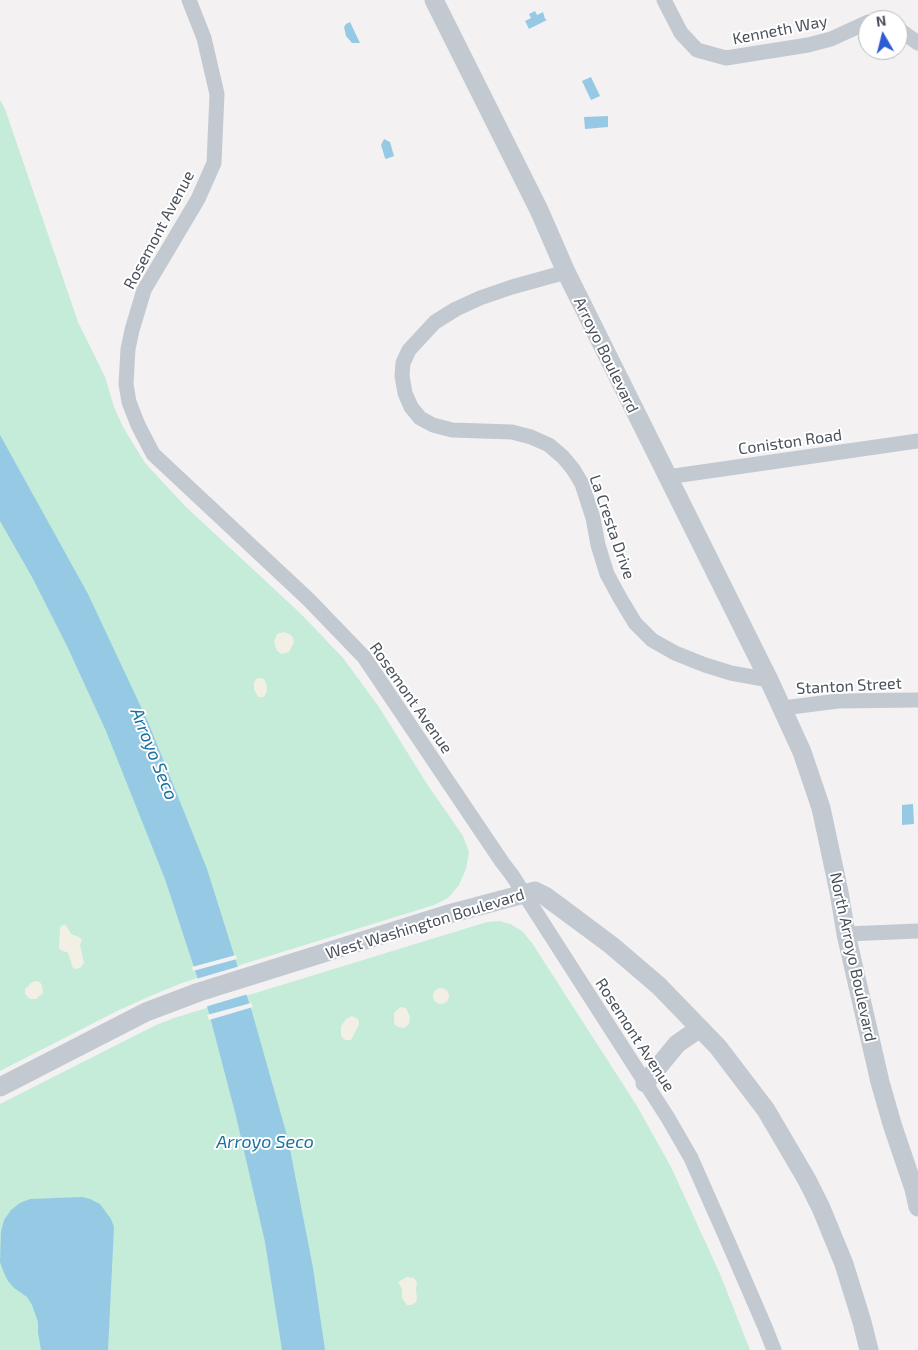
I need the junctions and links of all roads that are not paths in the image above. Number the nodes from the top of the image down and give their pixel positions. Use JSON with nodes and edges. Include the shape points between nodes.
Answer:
{"nodes":[{"id":1,"x":188,"y":0,"type":"edge"},
{"id":2,"x":434,"y":0,"type":"edge"},
{"id":3,"x":664,"y":0,"type":"edge"},
{"id":4,"x":858,"y":27,"type":"edge"},
{"id":5,"x":566,"y":272,"type":"junction"},
{"id":6,"x":918,"y":441,"type":"edge"},
{"id":7,"x":667,"y":477,"type":"junction"},
{"id":8,"x":769,"y":680,"type":"junction"},
{"id":9,"x":918,"y":700,"type":"edge"},
{"id":10,"x":782,"y":708,"type":"junction"},
{"id":11,"x":524,"y":894,"type":"junction"},
{"id":12,"x":918,"y":931,"type":"edge"},
{"id":13,"x":846,"y":934,"type":"junction"},
{"id":14,"x":700,"y":1028,"type":"junction"},
{"id":15,"x":645,"y":1083,"type":"junction"},
{"id":16,"x":0,"y":1087,"type":"edge"},
{"id":17,"x":916,"y":1188,"type":"edge"},
{"id":18,"x":918,"y":1208,"type":"edge"},
{"id":19,"x":774,"y":1350,"type":"edge"},
{"id":20,"x":869,"y":1350,"type":"edge"}],
"edges":[{"from":1,"to":11,"type":"street","name":"Rosemont Avenue","via":[[204,38],[217,94],[214,163],[193,208],[144,290],[128,349],[126,384],[129,402],[153,454],[308,599],[364,657]]},
{"from":2,"to":5,"type":"street","name":"Arroyo Boulevard","via":[[536,202]]},
{"from":3,"to":4,"type":"street","name":"Kenneth Way","via":[[682,33],[697,50],[726,58],[808,46],[831,40]]},
{"from":5,"to":7,"type":"street","name":"Arroyo Boulevard"},
{"from":5,"to":8,"type":"street","name":"La Cresta Drive","via":[[480,298],[435,322],[409,350],[403,363],[405,393],[411,407],[420,418],[433,425],[452,430],[512,432],[549,445],[563,457],[582,484],[606,574],[636,623],[652,640],[675,653],[705,665]]},
{"from":6,"to":7,"type":"street","name":"Coniston Road"},
{"from":7,"to":8,"type":"street","name":"Arroyo Boulevard"},
{"from":8,"to":10,"type":"street","name":"Arroyo Boulevard"},
{"from":9,"to":10,"type":"street","name":"Stanton Street","via":[[838,701]]},
{"from":10,"to":13,"type":"street","name":"North Arroyo Boulevard","via":[[802,752],[821,808]]},
{"from":11,"to":14,"type":"street","name":"West Washington Boulevard","via":[[535,891],[564,910],[659,986]]},
{"from":11,"to":15,"type":"street","name":"Rosemont Avenue"},
{"from":11,"to":16,"type":"street","name":"West Washington Boulevard","via":[[445,915],[199,992],[146,1012]]},
{"from":12,"to":13,"type":"street"},
{"from":13,"to":17,"type":"street","name":"North Arroyo Boulevard","via":[[880,1082]]},
{"from":14,"to":15,"type":"street","via":[[677,1044]]},
{"from":14,"to":20,"type":"street","name":"West Washington Boulevard","via":[[718,1046],[766,1110],[807,1180],[844,1264]]},
{"from":15,"to":19,"type":"street","name":"Rosemont Avenue","via":[[691,1158]]},
{"from":17,"to":18,"type":"street","name":"North Arroyo Boulevard"}]}
